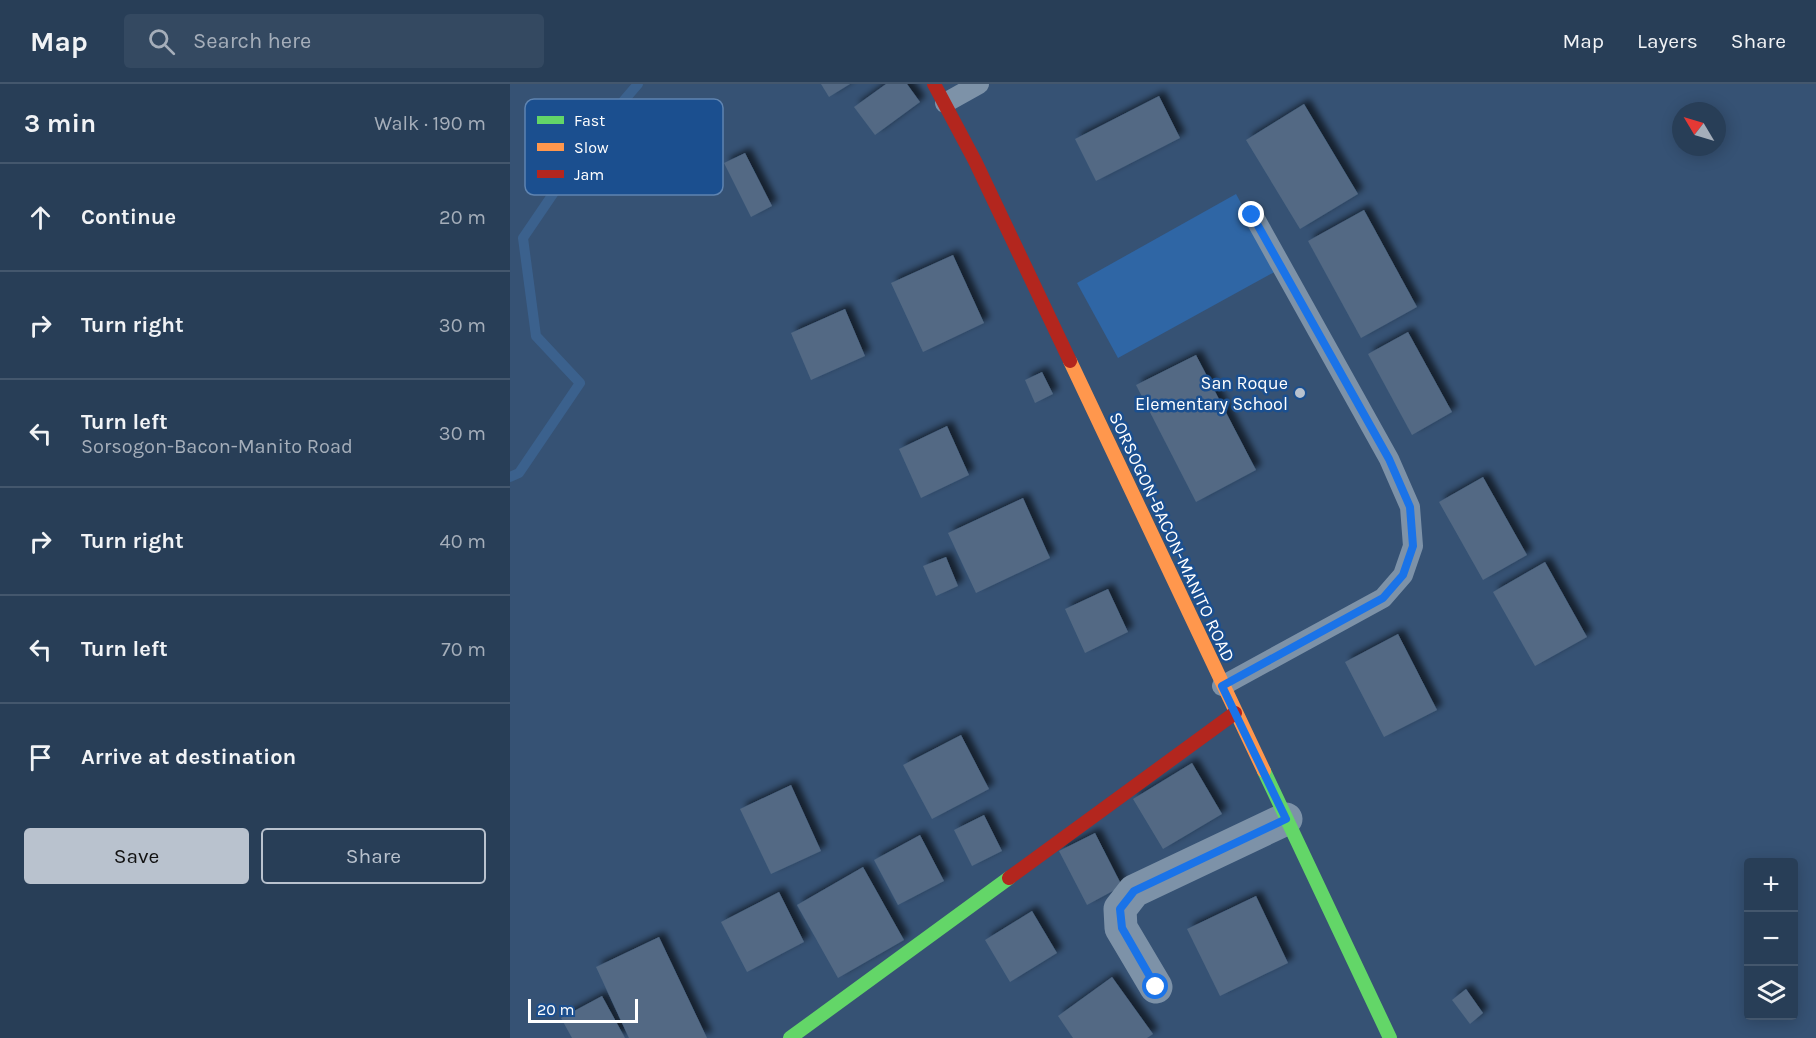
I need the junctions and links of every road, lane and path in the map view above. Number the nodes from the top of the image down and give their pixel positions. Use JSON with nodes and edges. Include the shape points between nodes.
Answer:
{"nodes":[{"id":1,"x":934,"y":84,"type":"edge"},
{"id":2,"x":979,"y":84,"type":"edge"},
{"id":3,"x":945,"y":104,"type":"junction"},
{"id":4,"x":1252,"y":215,"type":"dead end"},
{"id":5,"x":1222,"y":686,"type":"junction"},
{"id":6,"x":1235,"y":713,"type":"junction"},
{"id":7,"x":1286,"y":819,"type":"junction"},
{"id":8,"x":1156,"y":987,"type":"dead end"},
{"id":9,"x":790,"y":1038,"type":"edge"},
{"id":10,"x":1390,"y":1038,"type":"edge"}],
"edges":[{"from":1,"to":3,"type":"main road","name":"SORSOGON-BACON-MANITO ROAD"},
{"from":2,"to":3,"type":"lane"},
{"from":3,"to":5,"type":"main road","name":"SORSOGON-BACON-MANITO ROAD"},
{"from":4,"to":5,"type":"lane","via":[[1389,459],[1410,507],[1413,546],[1403,575],[1383,598]]},
{"from":5,"to":6,"type":"main road","name":"SORSOGON-BACON-MANITO ROAD"},
{"from":6,"to":7,"type":"main road","name":"SORSOGON-BACON-MANITO ROAD"},
{"from":6,"to":9,"type":"main road"},
{"from":7,"to":8,"type":"street","via":[[1134,891],[1120,909],[1122,928]]},
{"from":7,"to":10,"type":"main road","name":"SORSOGON-BACON-MANITO ROAD"}]}
